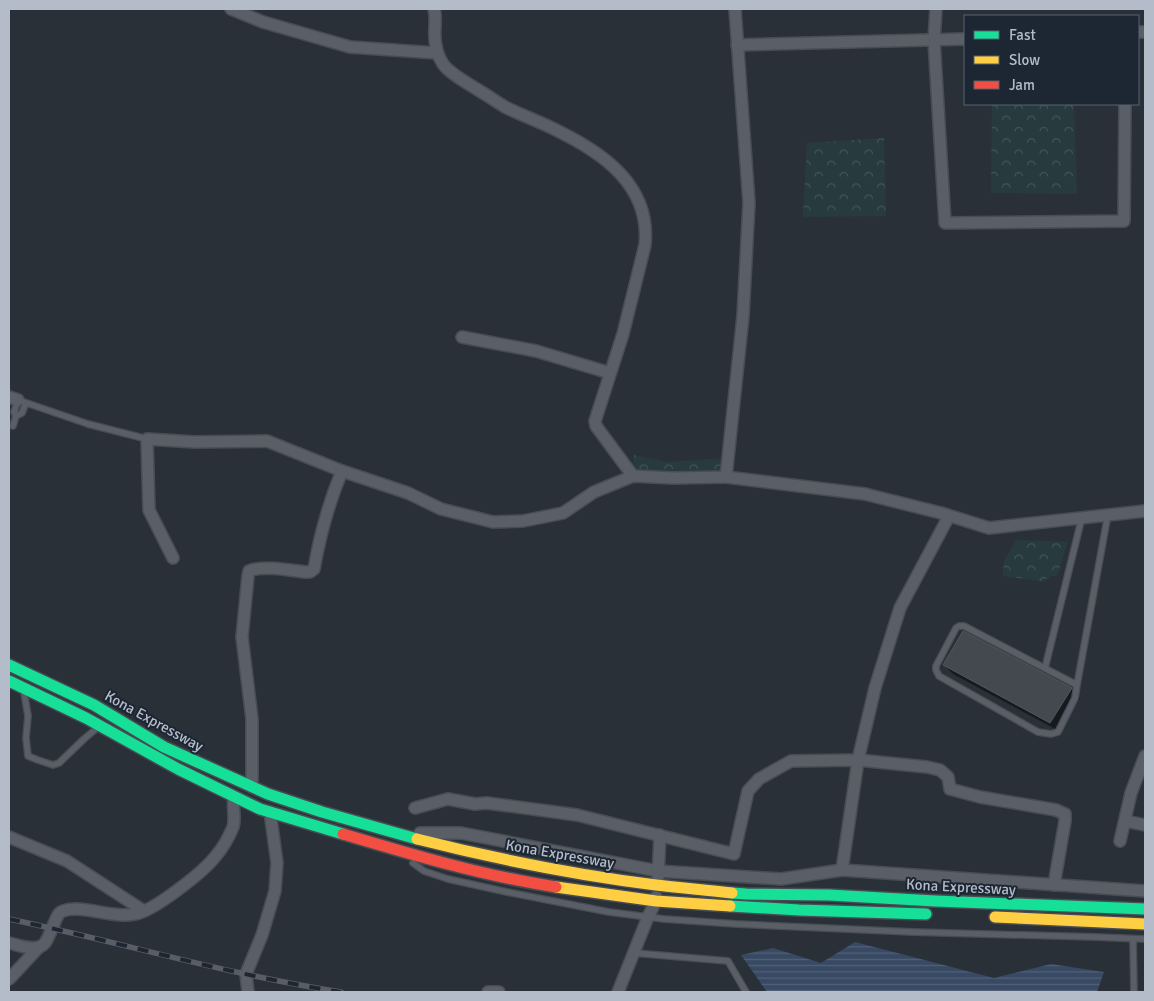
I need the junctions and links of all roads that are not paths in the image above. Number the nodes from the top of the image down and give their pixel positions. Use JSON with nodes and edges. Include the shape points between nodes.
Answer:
{"nodes":[{"id":1,"x":231,"y":9,"type":"edge"},
{"id":2,"x":434,"y":9,"type":"edge"},
{"id":3,"x":735,"y":9,"type":"edge"},
{"id":4,"x":936,"y":9,"type":"edge"},
{"id":5,"x":964,"y":39,"type":"edge"},
{"id":6,"x":934,"y":40,"type":"junction"},
{"id":7,"x":737,"y":45,"type":"junction"},
{"id":8,"x":437,"y":53,"type":"junction"},
{"id":9,"x":1125,"y":105,"type":"edge"},
{"id":10,"x":462,"y":337,"type":"dead end"},
{"id":11,"x":610,"y":373,"type":"junction"},
{"id":12,"x":18,"y":400,"type":"edge"},
{"id":13,"x":13,"y":426,"type":"dead end"},
{"id":14,"x":147,"y":439,"type":"junction"},
{"id":15,"x":342,"y":471,"type":"junction"},
{"id":16,"x":633,"y":476,"type":"junction"},
{"id":17,"x":726,"y":477,"type":"junction"},
{"id":18,"x":1145,"y":510,"type":"edge"},
{"id":19,"x":1108,"y":514,"type":"junction"},
{"id":20,"x":949,"y":516,"type":"junction"},
{"id":21,"x":1082,"y":517,"type":"junction"},
{"id":22,"x":173,"y":558,"type":"dead end"},
{"id":23,"x":9,"y":665,"type":"edge"},
{"id":24,"x":1045,"y":668,"type":"junction"},
{"id":25,"x":9,"y":681,"type":"edge"},
{"id":26,"x":1077,"y":685,"type":"junction"},
{"id":27,"x":24,"y":687,"type":"junction"},
{"id":28,"x":94,"y":705,"type":"junction"},
{"id":29,"x":86,"y":718,"type":"junction"},
{"id":30,"x":101,"y":726,"type":"junction"},
{"id":31,"x":1145,"y":756,"type":"edge"},
{"id":32,"x":858,"y":760,"type":"junction"},
{"id":33,"x":252,"y":787,"type":"junction"},
{"id":34,"x":268,"y":794,"type":"junction"},
{"id":35,"x":234,"y":797,"type":"junction"},
{"id":36,"x":415,"y":808,"type":"dead end"},
{"id":37,"x":265,"y":810,"type":"junction"},
{"id":38,"x":1125,"y":821,"type":"junction"},
{"id":39,"x":1145,"y":825,"type":"edge"},
{"id":40,"x":395,"y":833,"type":"junction"},
{"id":41,"x":660,"y":835,"type":"junction"},
{"id":42,"x":9,"y":837,"type":"edge"},
{"id":43,"x":1120,"y":840,"type":"dead end"},
{"id":44,"x":394,"y":849,"type":"junction"},
{"id":45,"x":842,"y":870,"type":"junction"},
{"id":46,"x":658,"y":871,"type":"junction"},
{"id":47,"x":1054,"y":885,"type":"junction"},
{"id":48,"x":658,"y":886,"type":"junction"},
{"id":49,"x":1145,"y":890,"type":"edge"},
{"id":50,"x":656,"y":901,"type":"junction"},
{"id":51,"x":1145,"y":909,"type":"edge"},
{"id":52,"x":144,"y":911,"type":"junction"},
{"id":53,"x":936,"y":914,"type":"dead end"},
{"id":54,"x":648,"y":917,"type":"junction"},
{"id":55,"x":986,"y":917,"type":"dead end"},
{"id":56,"x":1145,"y":924,"type":"edge"},
{"id":57,"x":1133,"y":939,"type":"junction"},
{"id":58,"x":1145,"y":939,"type":"edge"},
{"id":59,"x":9,"y":943,"type":"edge"},
{"id":60,"x":39,"y":947,"type":"junction"},
{"id":61,"x":634,"y":953,"type":"junction"},
{"id":62,"x":9,"y":978,"type":"edge"},
{"id":63,"x":248,"y":992,"type":"edge"},
{"id":64,"x":488,"y":992,"type":"edge"},
{"id":65,"x":499,"y":992,"type":"edge"},
{"id":66,"x":618,"y":992,"type":"edge"},
{"id":67,"x":746,"y":992,"type":"edge"},
{"id":68,"x":1134,"y":992,"type":"edge"}],
"edges":[{"from":1,"to":8,"type":"street","via":[[263,22],[350,47]]},
{"from":2,"to":8,"type":"street"},
{"from":3,"to":7,"type":"street"},
{"from":4,"to":6,"type":"street"},
{"from":5,"to":6,"type":"street"},
{"from":6,"to":7,"type":"street"},
{"from":6,"to":9,"type":"street","via":[[945,223],[1124,221]]},
{"from":7,"to":17,"type":"street","via":[[749,203],[743,316]]},
{"from":8,"to":11,"type":"street","via":[[447,69],[469,85],[593,150],[628,181],[638,199],[646,230],[645,245]]},
{"from":10,"to":11,"type":"street","via":[[536,351]]},
{"from":11,"to":16,"type":"street","via":[[596,426]]},
{"from":12,"to":13,"type":"lane"},
{"from":12,"to":14,"type":"lane","via":[[88,424]]},
{"from":14,"to":15,"type":"street","via":[[267,442]]},
{"from":14,"to":22,"type":"street","via":[[149,510]]},
{"from":15,"to":16,"type":"street","via":[[408,493],[441,509],[493,522],[523,522],[562,513],[594,492]]},
{"from":15,"to":33,"type":"street","via":[[326,514],[314,569],[310,572],[264,568],[249,571],[242,637],[252,720]]},
{"from":16,"to":17,"type":"street"},
{"from":17,"to":20,"type":"street","via":[[864,494]]},
{"from":18,"to":19,"type":"street"},
{"from":19,"to":21,"type":"street"},
{"from":19,"to":26,"type":"lane"},
{"from":20,"to":21,"type":"street","via":[[989,528]]},
{"from":20,"to":32,"type":"street","via":[[900,608],[875,688]]},
{"from":21,"to":24,"type":"lane"},
{"from":23,"to":28,"type":"highway","name":"Kona Expressway"},
{"from":24,"to":26,"type":"lane"},
{"from":24,"to":26,"type":"lane","via":[[964,626],[956,628],[936,666],[939,676],[1038,732],[1051,734],[1061,727],[1075,698]]},
{"from":25,"to":27,"type":"highway","name":"Kona Expressway"},
{"from":27,"to":29,"type":"highway","name":"Kona Expressway"},
{"from":27,"to":30,"type":"lane","via":[[28,756],[53,765],[59,763]]},
{"from":28,"to":29,"type":"highway"},
{"from":28,"to":33,"type":"highway","name":"Kona Expressway","via":[[164,747]]},
{"from":29,"to":30,"type":"highway","name":"Kona Expressway"},
{"from":30,"to":35,"type":"highway","name":"Kona Expressway"},
{"from":31,"to":38,"type":"street"},
{"from":32,"to":41,"type":"street","via":[[791,761],[760,779],[748,791],[734,854]]},
{"from":32,"to":45,"type":"street"},
{"from":32,"to":47,"type":"street","via":[[940,770],[948,777],[950,789],[1065,814]]},
{"from":33,"to":34,"type":"highway","name":"Kona Expressway"},
{"from":34,"to":37,"type":"highway"},
{"from":34,"to":40,"type":"highway","name":"Kona Expressway"},
{"from":35,"to":37,"type":"highway","name":"Kona Expressway"},
{"from":35,"to":52,"type":"street","via":[[234,826],[215,857],[195,877]]},
{"from":36,"to":41,"type":"street","via":[[448,798],[577,815]]},
{"from":37,"to":44,"type":"highway","name":"Kona Expressway"},
{"from":37,"to":63,"type":"street","via":[[277,862],[275,891],[246,974]]},
{"from":38,"to":39,"type":"street"},
{"from":38,"to":43,"type":"street"},
{"from":40,"to":46,"type":"street","via":[[461,833]]},
{"from":40,"to":48,"type":"highway","name":"Kona Expressway","via":[[480,855]]},
{"from":41,"to":46,"type":"street"},
{"from":42,"to":52,"type":"street","via":[[67,861]]},
{"from":44,"to":50,"type":"highway","name":"Kona Expressway","via":[[532,883]]},
{"from":44,"to":54,"type":"lane","via":[[424,871],[448,879]]},
{"from":45,"to":46,"type":"street","via":[[781,879]]},
{"from":45,"to":47,"type":"street"},
{"from":46,"to":48,"type":"street"},
{"from":47,"to":49,"type":"street"},
{"from":48,"to":50,"type":"street"},
{"from":48,"to":51,"type":"highway","name":"Kona Expressway","via":[[746,894]]},
{"from":50,"to":53,"type":"highway","name":"Kona Expressway"},
{"from":50,"to":54,"type":"street"},
{"from":52,"to":60,"type":"street","via":[[135,915],[73,909],[61,911],[45,943]]},
{"from":54,"to":57,"type":"lane","via":[[746,924]]},
{"from":54,"to":61,"type":"street"},
{"from":55,"to":56,"type":"highway","name":"Kona Expressway"},
{"from":57,"to":58,"type":"lane"},
{"from":57,"to":68,"type":"lane"},
{"from":59,"to":60,"type":"street"},
{"from":60,"to":62,"type":"street"},
{"from":61,"to":66,"type":"street"},
{"from":61,"to":67,"type":"lane","via":[[728,961]]},
{"from":64,"to":65,"type":"street"}]}
